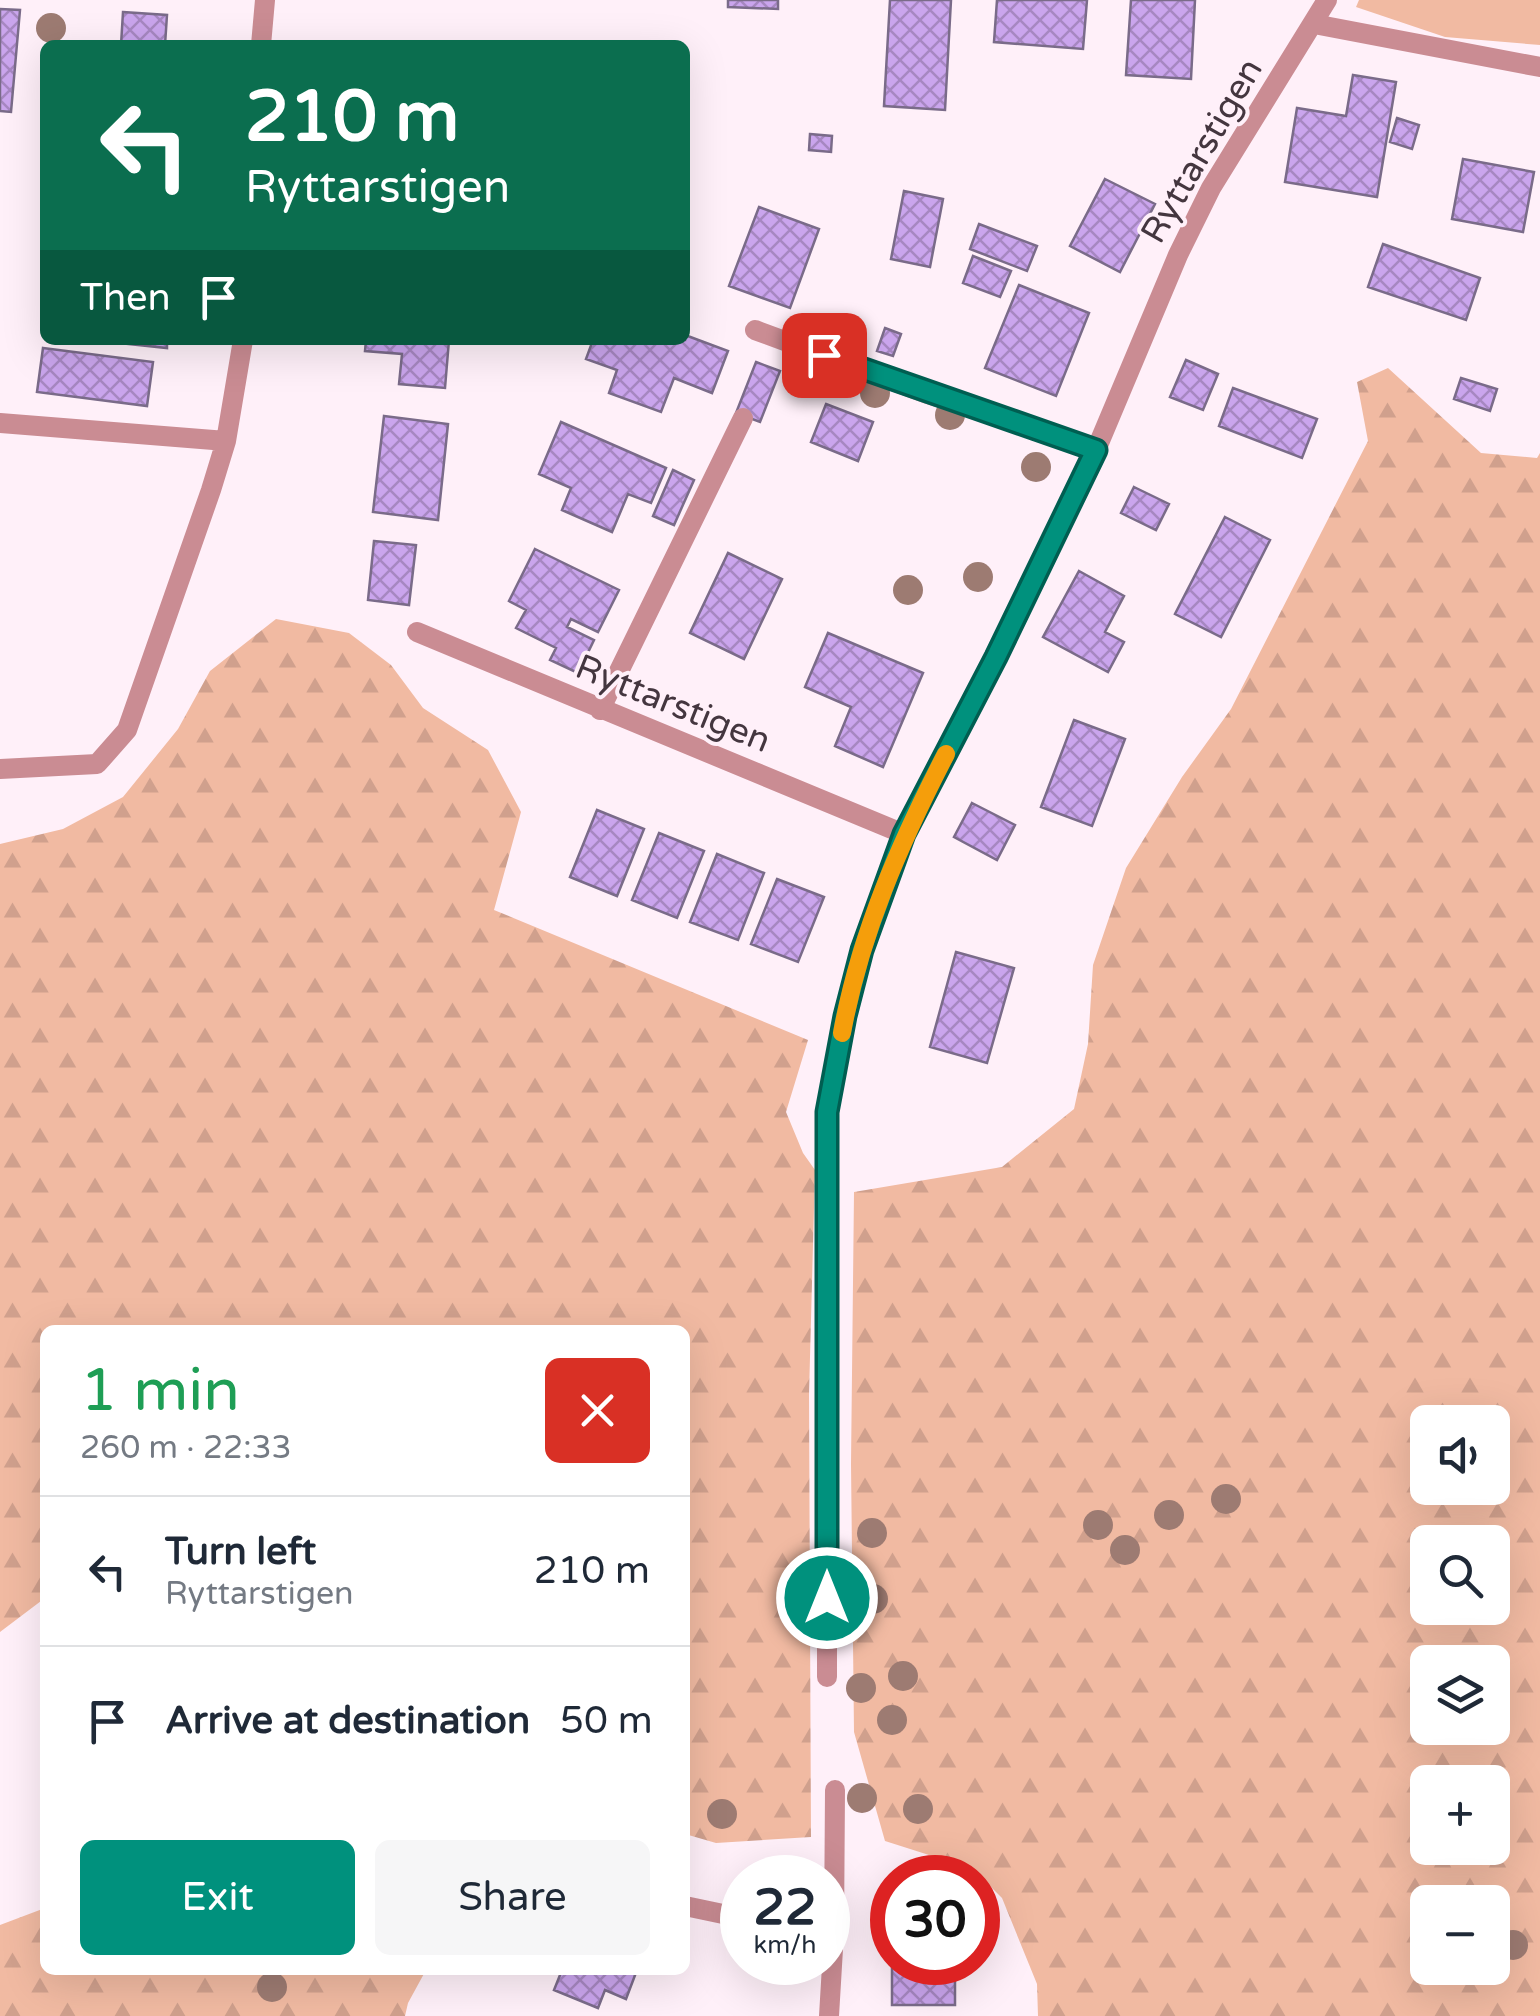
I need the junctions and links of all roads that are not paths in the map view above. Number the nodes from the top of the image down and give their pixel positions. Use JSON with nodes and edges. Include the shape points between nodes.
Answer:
{"nodes":[{"id":1,"x":265,"y":0,"type":"edge"},
{"id":2,"x":1328,"y":0,"type":"edge"},
{"id":3,"x":1314,"y":24,"type":"junction"},
{"id":4,"x":262,"y":40,"type":"edge"},
{"id":5,"x":1540,"y":67,"type":"edge"},
{"id":6,"x":755,"y":330,"type":"dead end"},
{"id":7,"x":243,"y":345,"type":"edge"},
{"id":8,"x":742,"y":418,"type":"dead end"},
{"id":9,"x":0,"y":423,"type":"edge"},
{"id":10,"x":226,"y":441,"type":"junction"},
{"id":11,"x":1096,"y":450,"type":"junction"},
{"id":12,"x":418,"y":632,"type":"dead end"},
{"id":13,"x":600,"y":710,"type":"junction"},
{"id":14,"x":0,"y":769,"type":"edge"},
{"id":15,"x":904,"y":834,"type":"junction"},
{"id":16,"x":827,"y":1677,"type":"dead end"},
{"id":17,"x":835,"y":1790,"type":"dead end"},
{"id":18,"x":833,"y":1855,"type":"edge"},
{"id":19,"x":690,"y":1907,"type":"edge"},
{"id":20,"x":720,"y":1913,"type":"edge"},
{"id":21,"x":830,"y":1985,"type":"edge"},
{"id":22,"x":829,"y":2016,"type":"edge"}],
"edges":[{"from":1,"to":4,"type":"street"},
{"from":2,"to":3,"type":"street","name":"Ryttarstigen"},
{"from":3,"to":5,"type":"street"},
{"from":3,"to":11,"type":"street","name":"Ryttarstigen","via":[[1211,188]]},
{"from":6,"to":11,"type":"street"},
{"from":7,"to":10,"type":"street"},
{"from":8,"to":13,"type":"street"},
{"from":9,"to":10,"type":"street"},
{"from":10,"to":14,"type":"street","via":[[127,730],[97,764]]},
{"from":11,"to":15,"type":"street","name":"Ryttarstigen"},
{"from":12,"to":13,"type":"street","name":"Ryttarstigen"},
{"from":13,"to":15,"type":"street","name":"Ryttarstigen"},
{"from":15,"to":16,"type":"street","name":"Ryttarstigen","via":[[862,950],[827,1112]]},
{"from":17,"to":18,"type":"street"},
{"from":19,"to":20,"type":"street"},
{"from":21,"to":22,"type":"street"}]}
